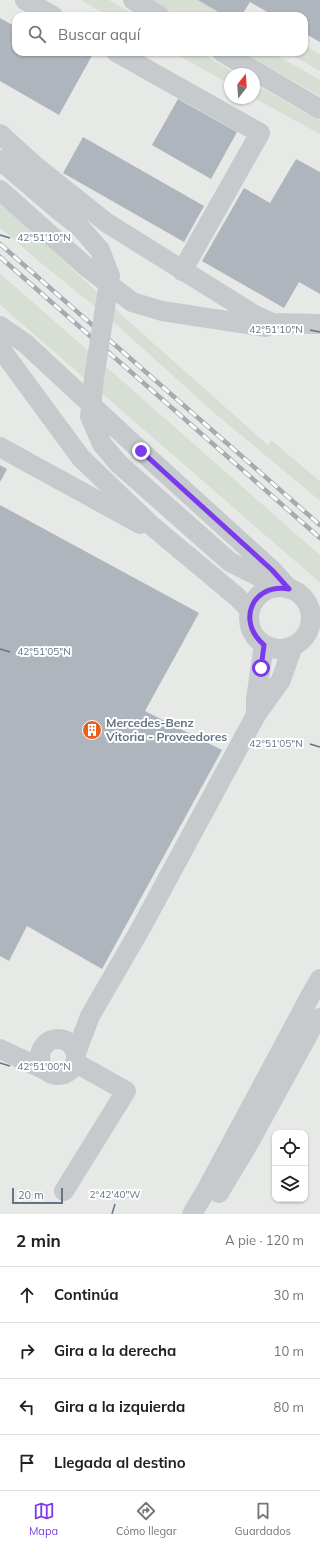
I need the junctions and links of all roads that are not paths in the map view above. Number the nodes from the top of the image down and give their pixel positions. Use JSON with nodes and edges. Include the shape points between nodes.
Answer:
{"nodes":[{"id":1,"x":25,"y":0,"type":"edge"},
{"id":2,"x":133,"y":0,"type":"edge"},
{"id":3,"x":46,"y":12,"type":"edge"},
{"id":4,"x":153,"y":12,"type":"edge"},
{"id":5,"x":123,"y":56,"type":"edge"},
{"id":6,"x":229,"y":56,"type":"edge"},
{"id":7,"x":320,"y":109,"type":"edge"},
{"id":8,"x":0,"y":134,"type":"edge"},
{"id":9,"x":0,"y":160,"type":"edge"},
{"id":10,"x":0,"y":190,"type":"edge"},
{"id":11,"x":182,"y":271,"type":"junction"},
{"id":12,"x":272,"y":322,"type":"junction"},
{"id":13,"x":320,"y":324,"type":"edge"},
{"id":14,"x":0,"y":326,"type":"edge"},
{"id":15,"x":0,"y":348,"type":"edge"},
{"id":16,"x":0,"y":447,"type":"edge"},
{"id":17,"x":164,"y":535,"type":"junction"},
{"id":18,"x":230,"y":562,"type":"junction"},
{"id":19,"x":284,"y":588,"type":"junction"},
{"id":20,"x":253,"y":605,"type":"junction"},
{"id":21,"x":315,"y":610,"type":"edge"},
{"id":22,"x":304,"y":643,"type":"edge"},
{"id":23,"x":264,"y":645,"type":"junction"},
{"id":24,"x":256,"y":716,"type":"junction"},
{"id":25,"x":320,"y":979,"type":"edge"},
{"id":26,"x":90,"y":1016,"type":"junction"},
{"id":27,"x":320,"y":1018,"type":"edge"},
{"id":28,"x":7,"y":1053,"type":"edge"},
{"id":29,"x":47,"y":1054,"type":"junction"},
{"id":30,"x":76,"y":1058,"type":"junction"},
{"id":31,"x":64,"y":1191,"type":"dead end"},
{"id":32,"x":192,"y":1214,"type":"edge"},
{"id":33,"x":206,"y":1214,"type":"edge"}],
"edges":[{"from":1,"to":3,"type":"lane"},
{"from":2,"to":4,"type":"lane"},
{"from":5,"to":11,"type":"lane","via":[[260,134]]},
{"from":6,"to":7,"type":"lane"},
{"from":8,"to":11,"type":"lane","via":[[107,223]]},
{"from":9,"to":18,"type":"lane","bridge":true,"via":[[79,226],[100,250],[110,276],[90,416],[102,444],[119,464]]},
{"from":10,"to":12,"type":"lane","via":[[83,264],[132,302],[162,311],[266,327]]},
{"from":11,"to":12,"type":"lane","via":[[253,314]]},
{"from":12,"to":13,"type":"lane"},
{"from":14,"to":19,"type":"lane","via":[[26,344],[272,570]]},
{"from":15,"to":17,"type":"lane","via":[[81,458]]},
{"from":16,"to":17,"type":"lane","via":[[144,527]]},
{"from":17,"to":20,"type":"lane","via":[[236,596]]},
{"from":18,"to":19,"type":"lane"},
{"from":18,"to":20,"type":"lane","via":[[243,579]]},
{"from":19,"to":20,"type":"lane","via":[[266,591]]},
{"from":19,"to":21,"type":"lane","via":[[297,593]]},
{"from":20,"to":23,"type":"lane","via":[[249,620],[251,629]]},
{"from":21,"to":22,"type":"lane"},
{"from":22,"to":23,"type":"lane","via":[[283,649]]},
{"from":22,"to":24,"type":"lane"},
{"from":23,"to":24,"type":"lane"},
{"from":24,"to":26,"type":"lane","via":[[141,928]]},
{"from":25,"to":32,"type":"lane"},
{"from":26,"to":29,"type":"lane"},
{"from":26,"to":30,"type":"lane"},
{"from":27,"to":33,"type":"lane","via":[[315,1022],[250,1141]]},
{"from":28,"to":29,"type":"lane"},
{"from":29,"to":30,"type":"lane","via":[[64,1040],[72,1045]]},
{"from":29,"to":30,"type":"lane","via":[[54,1075],[63,1075],[71,1071]]},
{"from":30,"to":31,"type":"lane","via":[[126,1091]]}]}
